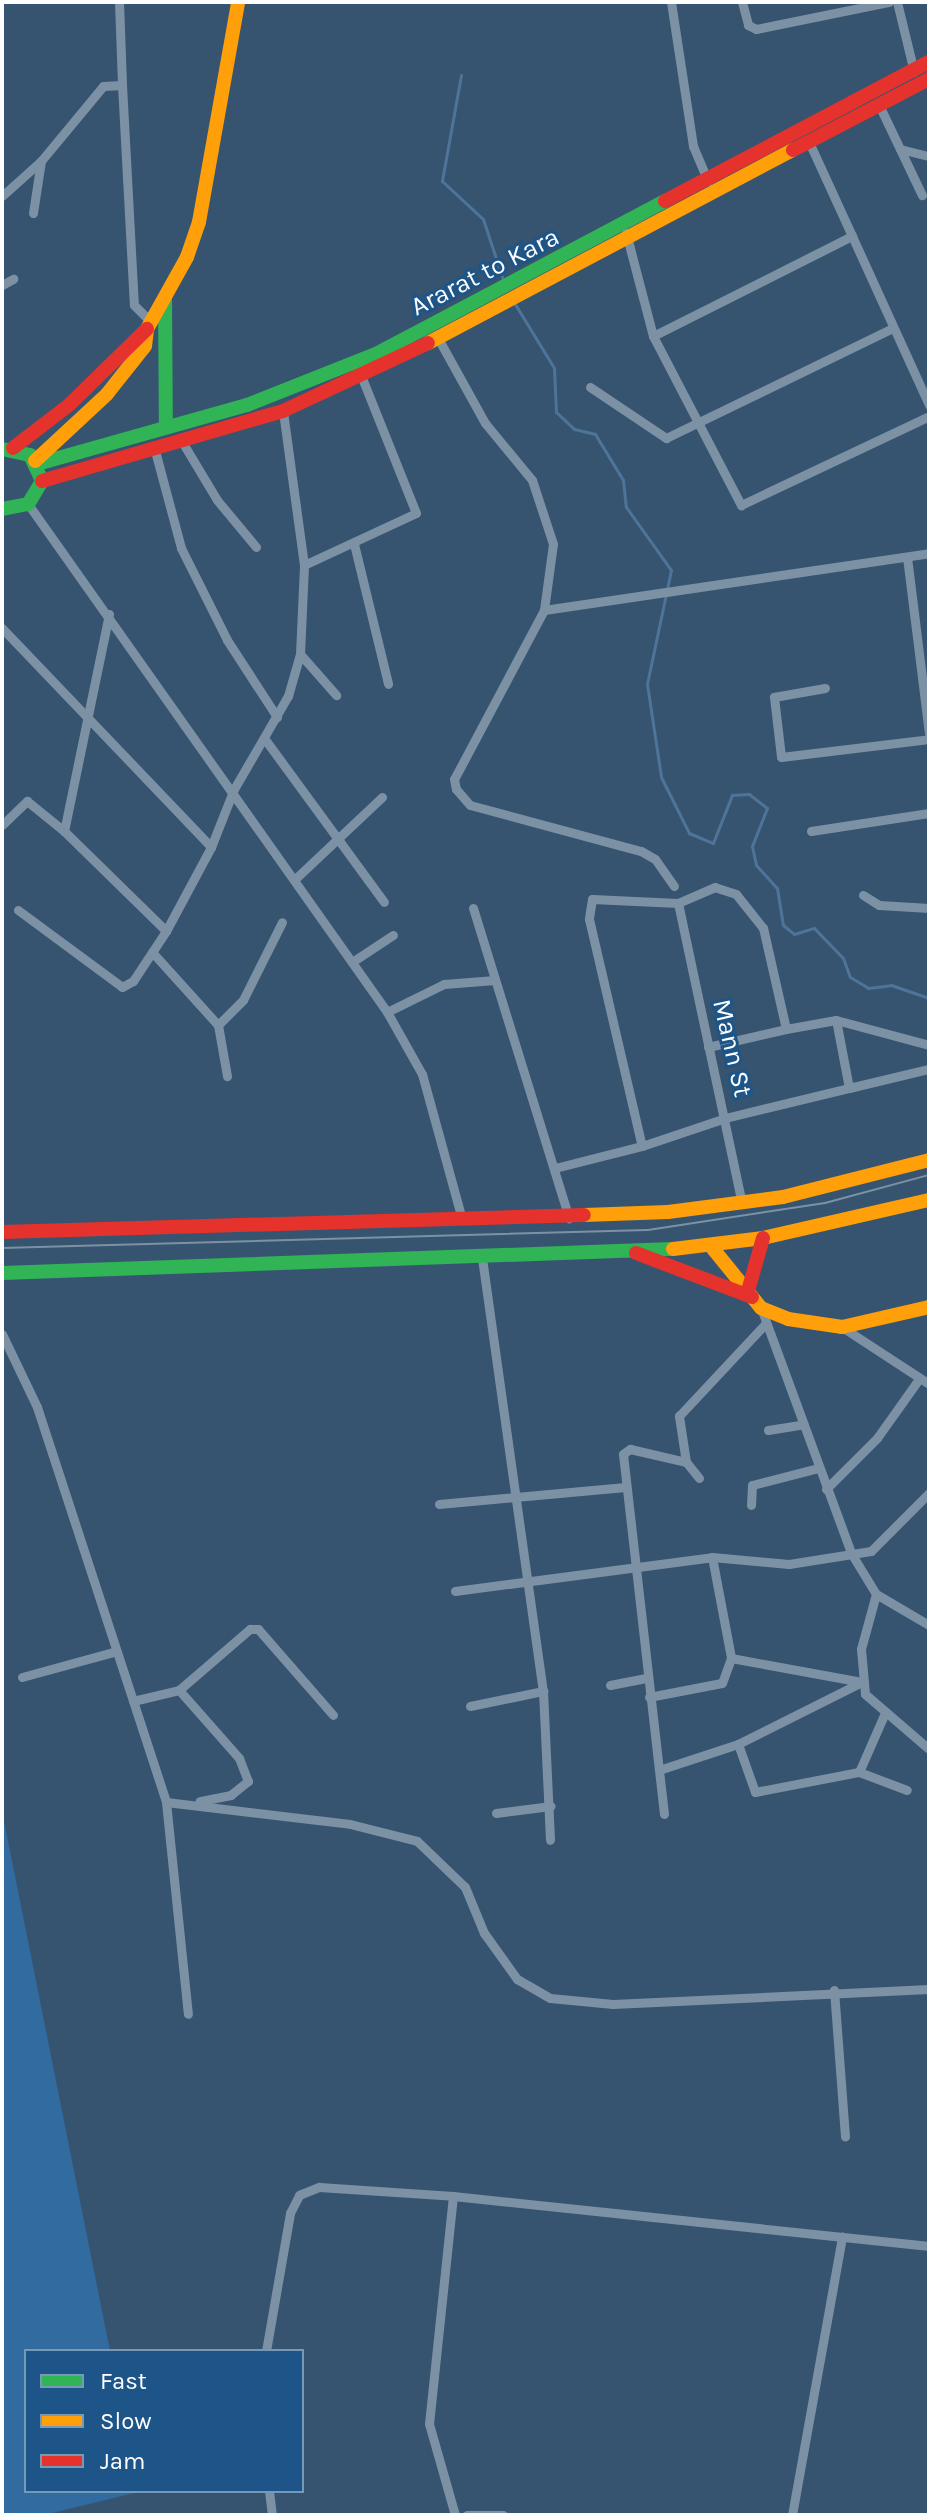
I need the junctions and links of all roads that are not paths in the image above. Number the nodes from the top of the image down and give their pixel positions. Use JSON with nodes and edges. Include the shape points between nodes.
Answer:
{"nodes":[{"id":1,"x":119,"y":2,"type":"edge"},
{"id":2,"x":238,"y":2,"type":"edge"},
{"id":3,"x":671,"y":2,"type":"edge"},
{"id":4,"x":742,"y":2,"type":"edge"},
{"id":5,"x":889,"y":2,"type":"edge"},
{"id":6,"x":897,"y":2,"type":"edge"},
{"id":7,"x":852,"y":5,"type":"edge"},
{"id":8,"x":929,"y":62,"type":"edge"},
{"id":9,"x":921,"y":77,"type":"edge"},
{"id":10,"x":122,"y":85,"type":"junction"},
{"id":11,"x":879,"y":105,"type":"junction"},
{"id":12,"x":809,"y":142,"type":"junction"},
{"id":13,"x":900,"y":149,"type":"junction"},
{"id":14,"x":929,"y":156,"type":"edge"},
{"id":15,"x":41,"y":161,"type":"junction"},
{"id":16,"x":708,"y":181,"type":"junction"},
{"id":17,"x":922,"y":195,"type":"dead end"},
{"id":18,"x":2,"y":196,"type":"edge"},
{"id":19,"x":33,"y":213,"type":"dead end"},
{"id":20,"x":626,"y":234,"type":"junction"},
{"id":21,"x":852,"y":236,"type":"junction"},
{"id":22,"x":13,"y":279,"type":"dead end"},
{"id":23,"x":2,"y":285,"type":"edge"},
{"id":24,"x":165,"y":294,"type":"junction"},
{"id":25,"x":149,"y":326,"type":"junction"},
{"id":26,"x":893,"y":328,"type":"junction"},
{"id":27,"x":653,"y":336,"type":"junction"},
{"id":28,"x":439,"y":340,"type":"junction"},
{"id":29,"x":362,"y":378,"type":"junction"},
{"id":30,"x":590,"y":387,"type":"dead end"},
{"id":31,"x":929,"y":405,"type":"edge"},
{"id":32,"x":283,"y":411,"type":"junction"},
{"id":33,"x":929,"y":416,"type":"edge"},
{"id":34,"x":697,"y":420,"type":"junction"},
{"id":35,"x":166,"y":427,"type":"junction"},
{"id":36,"x":181,"y":440,"type":"junction"},
{"id":37,"x":154,"y":447,"type":"junction"},
{"id":38,"x":8,"y":448,"type":"edge"},
{"id":39,"x":36,"y":462,"type":"junction"},
{"id":40,"x":42,"y":481,"type":"junction"},
{"id":41,"x":28,"y":504,"type":"junction"},
{"id":42,"x":2,"y":509,"type":"edge"},
{"id":43,"x":354,"y":544,"type":"junction"},
{"id":44,"x":256,"y":547,"type":"dead end"},
{"id":45,"x":929,"y":553,"type":"edge"},
{"id":46,"x":907,"y":557,"type":"junction"},
{"id":47,"x":304,"y":565,"type":"junction"},
{"id":48,"x":544,"y":610,"type":"junction"},
{"id":49,"x":109,"y":614,"type":"junction"},
{"id":50,"x":2,"y":628,"type":"edge"},
{"id":51,"x":300,"y":654,"type":"junction"},
{"id":52,"x":388,"y":684,"type":"dead end"},
{"id":53,"x":825,"y":688,"type":"dead end"},
{"id":54,"x":336,"y":695,"type":"dead end"},
{"id":55,"x":277,"y":717,"type":"junction"},
{"id":56,"x":86,"y":718,"type":"junction"},
{"id":57,"x":929,"y":733,"type":"edge"},
{"id":58,"x":264,"y":738,"type":"junction"},
{"id":59,"x":929,"y":739,"type":"edge"},
{"id":60,"x":234,"y":789,"type":"junction"},
{"id":61,"x":382,"y":797,"type":"dead end"},
{"id":62,"x":929,"y":813,"type":"edge"},
{"id":63,"x":2,"y":825,"type":"edge"},
{"id":64,"x":64,"y":831,"type":"junction"},
{"id":65,"x":811,"y":831,"type":"dead end"},
{"id":66,"x":343,"y":840,"type":"junction"},
{"id":67,"x":211,"y":847,"type":"junction"},
{"id":68,"x":294,"y":880,"type":"junction"},
{"id":69,"x":674,"y":886,"type":"dead end"},
{"id":70,"x":863,"y":895,"type":"dead end"},
{"id":71,"x":384,"y":902,"type":"dead end"},
{"id":72,"x":678,"y":903,"type":"junction"},
{"id":73,"x":473,"y":908,"type":"dead end"},
{"id":74,"x":929,"y":908,"type":"edge"},
{"id":75,"x":18,"y":910,"type":"dead end"},
{"id":76,"x":282,"y":922,"type":"dead end"},
{"id":77,"x":166,"y":931,"type":"junction"},
{"id":78,"x":393,"y":935,"type":"dead end"},
{"id":79,"x":152,"y":952,"type":"junction"},
{"id":80,"x":352,"y":962,"type":"junction"},
{"id":81,"x":495,"y":980,"type":"junction"},
{"id":82,"x":387,"y":1012,"type":"junction"},
{"id":83,"x":836,"y":1020,"type":"junction"},
{"id":84,"x":218,"y":1025,"type":"junction"},
{"id":85,"x":786,"y":1029,"type":"junction"},
{"id":86,"x":929,"y":1045,"type":"edge"},
{"id":87,"x":708,"y":1047,"type":"junction"},
{"id":88,"x":929,"y":1069,"type":"edge"},
{"id":89,"x":227,"y":1076,"type":"dead end"},
{"id":90,"x":849,"y":1088,"type":"junction"},
{"id":91,"x":725,"y":1118,"type":"junction"},
{"id":92,"x":642,"y":1146,"type":"junction"},
{"id":93,"x":929,"y":1160,"type":"edge"},
{"id":94,"x":555,"y":1168,"type":"junction"},
{"id":95,"x":929,"y":1200,"type":"edge"},
{"id":96,"x":742,"y":1203,"type":"junction"},
{"id":97,"x":462,"y":1219,"type":"junction"},
{"id":98,"x":569,"y":1219,"type":"junction"},
{"id":99,"x":2,"y":1232,"type":"edge"},
{"id":100,"x":763,"y":1238,"type":"junction"},
{"id":101,"x":710,"y":1245,"type":"junction"},
{"id":102,"x":636,"y":1253,"type":"junction"},
{"id":103,"x":482,"y":1258,"type":"junction"},
{"id":104,"x":2,"y":1273,"type":"edge"},
{"id":105,"x":757,"y":1305,"type":"junction"},
{"id":106,"x":929,"y":1307,"type":"edge"},
{"id":107,"x":842,"y":1327,"type":"junction"},
{"id":108,"x":2,"y":1334,"type":"edge"},
{"id":109,"x":924,"y":1382,"type":"edge"},
{"id":110,"x":804,"y":1424,"type":"junction"},
{"id":111,"x":768,"y":1430,"type":"dead end"},
{"id":112,"x":686,"y":1462,"type":"junction"},
{"id":113,"x":818,"y":1468,"type":"junction"},
{"id":114,"x":699,"y":1478,"type":"dead end"},
{"id":115,"x":625,"y":1487,"type":"junction"},
{"id":116,"x":826,"y":1489,"type":"junction"},
{"id":117,"x":929,"y":1493,"type":"edge"},
{"id":118,"x":518,"y":1494,"type":"junction"},
{"id":119,"x":439,"y":1504,"type":"dead end"},
{"id":120,"x":751,"y":1505,"type":"dead end"},
{"id":121,"x":851,"y":1553,"type":"junction"},
{"id":122,"x":712,"y":1557,"type":"junction"},
{"id":123,"x":633,"y":1567,"type":"junction"},
{"id":124,"x":526,"y":1581,"type":"junction"},
{"id":125,"x":455,"y":1591,"type":"dead end"},
{"id":126,"x":876,"y":1594,"type":"junction"},
{"id":127,"x":929,"y":1625,"type":"edge"},
{"id":128,"x":117,"y":1651,"type":"junction"},
{"id":129,"x":731,"y":1658,"type":"junction"},
{"id":130,"x":22,"y":1677,"type":"dead end"},
{"id":131,"x":647,"y":1678,"type":"junction"},
{"id":132,"x":862,"y":1682,"type":"junction"},
{"id":133,"x":610,"y":1685,"type":"dead end"},
{"id":134,"x":179,"y":1690,"type":"junction"},
{"id":135,"x":543,"y":1691,"type":"junction"},
{"id":136,"x":649,"y":1697,"type":"junction"},
{"id":137,"x":133,"y":1701,"type":"junction"},
{"id":138,"x":470,"y":1706,"type":"dead end"},
{"id":139,"x":333,"y":1715,"type":"dead end"},
{"id":140,"x":884,"y":1715,"type":"junction"},
{"id":141,"x":738,"y":1744,"type":"junction"},
{"id":142,"x":929,"y":1749,"type":"edge"},
{"id":143,"x":662,"y":1769,"type":"junction"},
{"id":144,"x":859,"y":1772,"type":"junction"},
{"id":145,"x":907,"y":1790,"type":"dead end"},
{"id":146,"x":166,"y":1802,"type":"junction"},
{"id":147,"x":191,"y":1803,"type":"junction"},
{"id":148,"x":551,"y":1806,"type":"junction"},
{"id":149,"x":496,"y":1813,"type":"dead end"},
{"id":150,"x":664,"y":1814,"type":"dead end"},
{"id":151,"x":550,"y":1840,"type":"dead end"},
{"id":152,"x":929,"y":1989,"type":"edge"},
{"id":153,"x":834,"y":1990,"type":"junction"},
{"id":154,"x":188,"y":2014,"type":"dead end"},
{"id":155,"x":845,"y":2137,"type":"dead end"},
{"id":156,"x":453,"y":2196,"type":"junction"},
{"id":157,"x":842,"y":2236,"type":"junction"},
{"id":158,"x":929,"y":2246,"type":"edge"},
{"id":159,"x":266,"y":2349,"type":"edge"},
{"id":160,"x":269,"y":2493,"type":"edge"},
{"id":161,"x":272,"y":2515,"type":"edge"},
{"id":162,"x":455,"y":2515,"type":"edge"},
{"id":163,"x":467,"y":2515,"type":"edge"},
{"id":164,"x":503,"y":2515,"type":"edge"},
{"id":165,"x":792,"y":2515,"type":"edge"}],
"edges":[{"from":1,"to":10,"type":"street"},
{"from":2,"to":24,"type":"main road","via":[[199,222]]},
{"from":3,"to":16,"type":"street","via":[[693,146]]},
{"from":4,"to":7,"type":"street","via":[[748,25],[756,29]]},
{"from":5,"to":7,"type":"street"},
{"from":6,"to":9,"type":"street"},
{"from":8,"to":9,"type":"main road","name":"Ararat to Kara"},
{"from":9,"to":11,"type":"main road","name":"Ararat to Kara"},
{"from":9,"to":16,"type":"main road","name":"Ararat to Kara"},
{"from":10,"to":15,"type":"street","via":[[103,86]]},
{"from":10,"to":25,"type":"street","via":[[134,305]]},
{"from":11,"to":12,"type":"main road","name":"Ararat to Kara"},
{"from":11,"to":13,"type":"street"},
{"from":12,"to":20,"type":"main road","name":"Ararat to Kara"},
{"from":12,"to":21,"type":"street"},
{"from":13,"to":14,"type":"street"},
{"from":13,"to":17,"type":"street"},
{"from":15,"to":18,"type":"street"},
{"from":15,"to":19,"type":"street"},
{"from":16,"to":20,"type":"main road","name":"Ararat to Kara"},
{"from":20,"to":27,"type":"street"},
{"from":20,"to":28,"type":"main road","name":"Ararat to Kara","via":[[531,293]]},
{"from":20,"to":35,"type":"main road","name":"Ararat to Kara","via":[[324,376]]},
{"from":21,"to":26,"type":"street"},
{"from":21,"to":27,"type":"street"},
{"from":22,"to":23,"type":"street"},
{"from":24,"to":25,"type":"main road"},
{"from":24,"to":35,"type":"main road"},
{"from":25,"to":38,"type":"main road","via":[[69,405]]},
{"from":25,"to":39,"type":"main road","via":[[145,346],[122,376]]},
{"from":26,"to":31,"type":"street"},
{"from":26,"to":34,"type":"street"},
{"from":27,"to":34,"type":"street"},
{"from":28,"to":29,"type":"main road","name":"Ararat to Kara"},
{"from":28,"to":48,"type":"street","via":[[485,423],[539,494],[553,544]]},
{"from":29,"to":32,"type":"main road","name":"Ararat to Kara"},
{"from":29,"to":43,"type":"street","via":[[417,507]]},
{"from":30,"to":34,"type":"street","via":[[666,438]]},
{"from":32,"to":36,"type":"main road","name":"Ararat to Kara"},
{"from":32,"to":47,"type":"street"},
{"from":33,"to":34,"type":"street","via":[[741,505]]},
{"from":35,"to":39,"type":"main road","name":"Ararat to Kara"},
{"from":36,"to":37,"type":"main road","name":"Ararat to Kara"},
{"from":36,"to":44,"type":"street","via":[[217,500]]},
{"from":37,"to":40,"type":"main road","name":"Ararat to Kara"},
{"from":37,"to":55,"type":"street","via":[[181,548],[227,640]]},
{"from":38,"to":39,"type":"main road"},
{"from":39,"to":40,"type":"main road"},
{"from":40,"to":41,"type":"main road"},
{"from":41,"to":42,"type":"main road"},
{"from":41,"to":49,"type":"street"},
{"from":43,"to":47,"type":"street"},
{"from":43,"to":52,"type":"street"},
{"from":45,"to":46,"type":"street"},
{"from":46,"to":48,"type":"street","via":[[741,577],[670,594]]},
{"from":46,"to":57,"type":"street"},
{"from":47,"to":51,"type":"street"},
{"from":48,"to":69,"type":"street","via":[[454,779],[456,789],[470,805],[641,851]]},
{"from":49,"to":56,"type":"street"},
{"from":49,"to":60,"type":"street"},
{"from":50,"to":56,"type":"street"},
{"from":51,"to":54,"type":"street"},
{"from":51,"to":55,"type":"street"},
{"from":53,"to":59,"type":"street","via":[[774,697],[781,757]]},
{"from":55,"to":58,"type":"street"},
{"from":56,"to":64,"type":"street"},
{"from":56,"to":67,"type":"street"},
{"from":58,"to":60,"type":"street"},
{"from":58,"to":66,"type":"street"},
{"from":60,"to":67,"type":"street"},
{"from":60,"to":68,"type":"street"},
{"from":61,"to":66,"type":"street"},
{"from":62,"to":65,"type":"street"},
{"from":63,"to":64,"type":"street","via":[[27,801]]},
{"from":64,"to":77,"type":"street"},
{"from":66,"to":68,"type":"street"},
{"from":66,"to":71,"type":"street"},
{"from":67,"to":77,"type":"street"},
{"from":68,"to":80,"type":"street"},
{"from":70,"to":74,"type":"street","via":[[879,905]]},
{"from":72,"to":85,"type":"street","via":[[726,888],[751,910],[766,937]]},
{"from":72,"to":87,"type":"street","name":"Mann St"},
{"from":72,"to":92,"type":"street","via":[[597,897],[588,908]]},
{"from":73,"to":81,"type":"street"},
{"from":75,"to":79,"type":"street","via":[[59,936],[112,984],[133,981]]},
{"from":76,"to":84,"type":"street","via":[[243,1000]]},
{"from":77,"to":79,"type":"street"},
{"from":78,"to":80,"type":"street"},
{"from":79,"to":84,"type":"street"},
{"from":80,"to":82,"type":"street"},
{"from":81,"to":82,"type":"street","via":[[444,984]]},
{"from":81,"to":94,"type":"street"},
{"from":82,"to":97,"type":"street","via":[[422,1074]]},
{"from":83,"to":85,"type":"street"},
{"from":83,"to":86,"type":"street"},
{"from":83,"to":90,"type":"street"},
{"from":84,"to":89,"type":"street"},
{"from":85,"to":87,"type":"street"},
{"from":87,"to":91,"type":"street","name":"Mann St"},
{"from":88,"to":90,"type":"street"},
{"from":90,"to":91,"type":"street"},
{"from":91,"to":92,"type":"street"},
{"from":91,"to":96,"type":"street","name":"Mann St"},
{"from":92,"to":94,"type":"street"},
{"from":93,"to":96,"type":"main road"},
{"from":94,"to":98,"type":"street"},
{"from":95,"to":100,"type":"main road"},
{"from":96,"to":98,"type":"main road"},
{"from":97,"to":98,"type":"main road"},
{"from":97,"to":99,"type":"main road"},
{"from":100,"to":101,"type":"main road"},
{"from":100,"to":105,"type":"main road"},
{"from":101,"to":102,"type":"main road"},
{"from":101,"to":105,"type":"main road"},
{"from":102,"to":103,"type":"main road"},
{"from":102,"to":105,"type":"main road"},
{"from":103,"to":104,"type":"main road"},
{"from":103,"to":118,"type":"street"},
{"from":105,"to":107,"type":"main road","via":[[788,1319]]},
{"from":105,"to":110,"type":"street"},
{"from":105,"to":112,"type":"street","via":[[679,1416]]},
{"from":106,"to":107,"type":"main road"},
{"from":107,"to":109,"type":"street"},
{"from":108,"to":128,"type":"street","via":[[37,1407]]},
{"from":109,"to":116,"type":"street"},
{"from":110,"to":111,"type":"street"},
{"from":110,"to":113,"type":"street"},
{"from":112,"to":114,"type":"street"},
{"from":112,"to":115,"type":"street","via":[[625,1450]]},
{"from":113,"to":116,"type":"street"},
{"from":113,"to":120,"type":"street","via":[[752,1485]]},
{"from":115,"to":118,"type":"street"},
{"from":115,"to":123,"type":"street"},
{"from":116,"to":121,"type":"street"},
{"from":117,"to":121,"type":"street","via":[[888,1539],[871,1551]]},
{"from":118,"to":119,"type":"street"},
{"from":118,"to":124,"type":"street"},
{"from":121,"to":122,"type":"street","via":[[789,1564]]},
{"from":121,"to":126,"type":"street"},
{"from":122,"to":123,"type":"street"},
{"from":122,"to":129,"type":"street"},
{"from":123,"to":124,"type":"street"},
{"from":123,"to":131,"type":"street"},
{"from":124,"to":125,"type":"street"},
{"from":124,"to":135,"type":"street"},
{"from":126,"to":127,"type":"street"},
{"from":126,"to":132,"type":"street","via":[[861,1649]]},
{"from":128,"to":130,"type":"street"},
{"from":128,"to":137,"type":"street"},
{"from":129,"to":132,"type":"street"},
{"from":129,"to":136,"type":"street","via":[[722,1683]]},
{"from":131,"to":133,"type":"street"},
{"from":131,"to":136,"type":"street"},
{"from":132,"to":140,"type":"street"},
{"from":132,"to":141,"type":"street"},
{"from":134,"to":137,"type":"street"},
{"from":134,"to":139,"type":"street","via":[[250,1629],[258,1629]]},
{"from":134,"to":147,"type":"street","via":[[239,1758],[248,1781],[231,1795]]},
{"from":135,"to":138,"type":"street"},
{"from":135,"to":148,"type":"street"},
{"from":136,"to":143,"type":"street"},
{"from":137,"to":146,"type":"street"},
{"from":140,"to":142,"type":"street"},
{"from":140,"to":144,"type":"street"},
{"from":141,"to":143,"type":"street"},
{"from":141,"to":144,"type":"street","via":[[755,1792]]},
{"from":143,"to":150,"type":"street"},
{"from":144,"to":145,"type":"street"},
{"from":146,"to":147,"type":"street"},
{"from":146,"to":154,"type":"street"},
{"from":147,"to":153,"type":"street","via":[[350,1824],[417,1841],[465,1887],[484,1933],[517,1979],[550,1998],[613,2004]]},
{"from":148,"to":149,"type":"street"},
{"from":148,"to":151,"type":"street"},
{"from":152,"to":153,"type":"street"},
{"from":153,"to":155,"type":"street"},
{"from":156,"to":157,"type":"street"},
{"from":156,"to":159,"type":"street","via":[[319,2187],[299,2195],[290,2213]]},
{"from":156,"to":162,"type":"street","via":[[429,2424]]},
{"from":157,"to":158,"type":"street"},
{"from":157,"to":165,"type":"street"},
{"from":160,"to":161,"type":"street"},
{"from":163,"to":164,"type":"street"}]}
